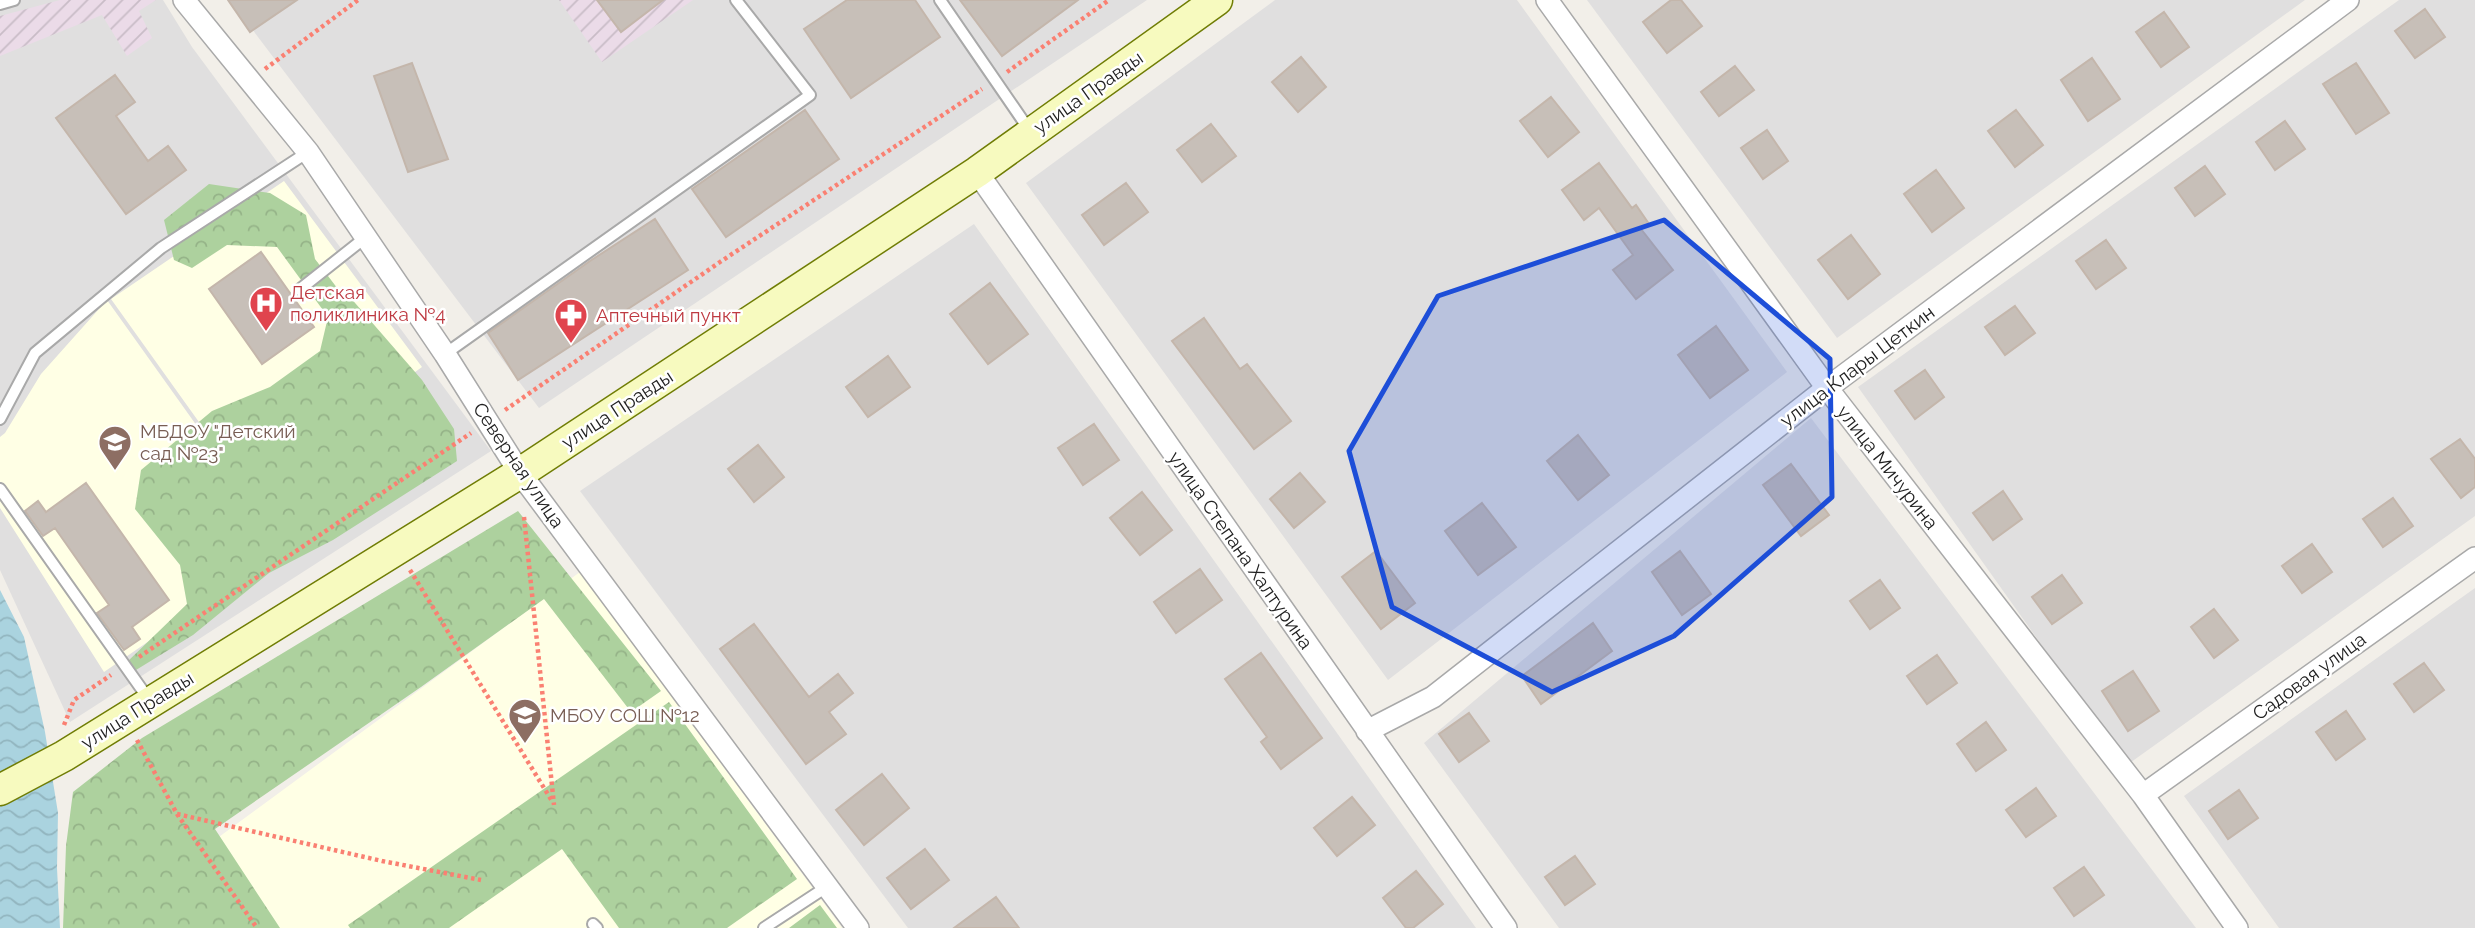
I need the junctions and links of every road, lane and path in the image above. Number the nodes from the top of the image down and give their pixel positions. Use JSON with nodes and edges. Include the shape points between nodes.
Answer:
{"nodes":[{"id":1,"x":14,"y":0,"type":"edge"},
{"id":2,"x":184,"y":0,"type":"edge"},
{"id":3,"x":358,"y":0,"type":"edge"},
{"id":4,"x":736,"y":0,"type":"edge"},
{"id":5,"x":940,"y":0,"type":"edge"},
{"id":6,"x":1109,"y":0,"type":"edge"},
{"id":7,"x":1217,"y":0,"type":"edge"},
{"id":8,"x":1548,"y":0,"type":"edge"},
{"id":9,"x":2348,"y":0,"type":"edge"},
{"id":10,"x":0,"y":4,"type":"edge"},
{"id":11,"x":250,"y":80,"type":"junction"},
{"id":12,"x":995,"y":81,"type":"junction"},
{"id":13,"x":1031,"y":132,"type":"junction"},
{"id":14,"x":308,"y":152,"type":"junction"},
{"id":15,"x":977,"y":172,"type":"junction"},
{"id":16,"x":366,"y":237,"type":"junction"},
{"id":17,"x":299,"y":290,"type":"dead end"},
{"id":18,"x":445,"y":354,"type":"junction"},
{"id":19,"x":1827,"y":388,"type":"junction"},
{"id":20,"x":0,"y":419,"type":"edge"},
{"id":21,"x":488,"y":422,"type":"junction"},
{"id":22,"x":520,"y":473,"type":"junction"},
{"id":23,"x":0,"y":489,"type":"edge"},
{"id":24,"x":524,"y":514,"type":"dead end"},
{"id":25,"x":396,"y":548,"type":"junction"},
{"id":26,"x":2475,"y":558,"type":"edge"},
{"id":27,"x":125,"y":666,"type":"junction"},
{"id":28,"x":150,"y":702,"type":"junction"},
{"id":29,"x":124,"y":718,"type":"junction"},
{"id":30,"x":1367,"y":731,"type":"junction"},
{"id":31,"x":63,"y":744,"type":"junction"},
{"id":32,"x":0,"y":790,"type":"edge"},
{"id":33,"x":2143,"y":795,"type":"junction"},
{"id":34,"x":177,"y":814,"type":"junction"},
{"id":35,"x":481,"y":880,"type":"dead end"},
{"id":36,"x":828,"y":886,"type":"junction"},
{"id":37,"x":257,"y":928,"type":"edge"},
{"id":38,"x":764,"y":928,"type":"edge"},
{"id":39,"x":859,"y":928,"type":"edge"},
{"id":40,"x":1506,"y":928,"type":"edge"},
{"id":41,"x":2237,"y":928,"type":"edge"}],
"edges":[{"from":1,"to":10,"type":"lane"},
{"from":2,"to":11,"type":"street","name":"Северная улица"},
{"from":3,"to":11,"type":"path"},
{"from":4,"to":18,"type":"lane","via":[[810,95]]},
{"from":5,"to":12,"type":"lane"},
{"from":6,"to":12,"type":"path"},
{"from":7,"to":13,"type":"street","name":"улица Правды"},
{"from":8,"to":19,"type":"street","name":"улица Мичурина"},
{"from":9,"to":19,"type":"street","name":"улица Клары Цеткин"},
{"from":11,"to":14,"type":"street","name":"Северная улица"},
{"from":12,"to":13,"type":"lane"},
{"from":12,"to":21,"type":"path"},
{"from":13,"to":15,"type":"street","name":"улица Правды"},
{"from":14,"to":16,"type":"street","name":"Северная улица"},
{"from":14,"to":20,"type":"lane","via":[[161,248],[35,353]]},
{"from":15,"to":22,"type":"street","name":"улица Правды"},
{"from":15,"to":30,"type":"street","name":"улица Степана Халтурина"},
{"from":16,"to":17,"type":"lane"},
{"from":16,"to":18,"type":"street","name":"Северная улица"},
{"from":18,"to":21,"type":"street","name":"Северная улица"},
{"from":19,"to":30,"type":"street","name":"улица Клары Цеткин","via":[[1433,697]]},
{"from":19,"to":33,"type":"street","name":"улица Мичурина"},
{"from":21,"to":22,"type":"street","name":"Северная улица"},
{"from":21,"to":27,"type":"path"},
{"from":22,"to":25,"type":"street","name":"улица Правды"},
{"from":22,"to":36,"type":"street","name":"Северная улица"},
{"from":23,"to":27,"type":"lane"},
{"from":24,"to":25,"type":"path","via":[[554,805]]},
{"from":25,"to":28,"type":"street","name":"улица Правды"},
{"from":26,"to":33,"type":"street","name":"Садовая улица"},
{"from":27,"to":28,"type":"lane"},
{"from":27,"to":31,"type":"path","via":[[74,700]]},
{"from":28,"to":29,"type":"street","name":"улица Правды"},
{"from":29,"to":31,"type":"street","name":"улица Правды"},
{"from":29,"to":34,"type":"path"},
{"from":30,"to":40,"type":"street","name":"улица Степана Халтурина"},
{"from":31,"to":32,"type":"street","name":"улица Правды"},
{"from":33,"to":41,"type":"street","name":"улица Мичурина"},
{"from":34,"to":35,"type":"path"},
{"from":34,"to":37,"type":"path"},
{"from":36,"to":38,"type":"lane"},
{"from":36,"to":39,"type":"street","name":"Северная улица"}]}
